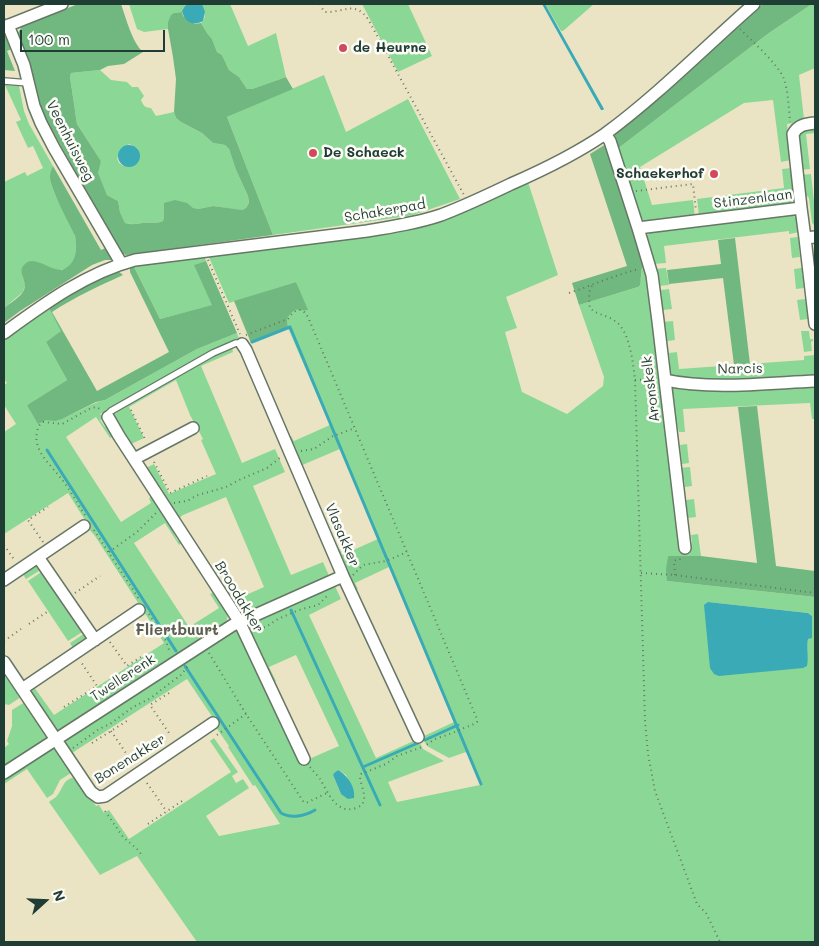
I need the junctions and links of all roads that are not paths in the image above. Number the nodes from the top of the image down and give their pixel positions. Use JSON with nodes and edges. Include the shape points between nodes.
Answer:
{"nodes":[{"id":1,"x":62,"y":4,"type":"edge"},
{"id":2,"x":754,"y":4,"type":"edge"},
{"id":3,"x":6,"y":26,"type":"edge"},
{"id":4,"x":4,"y":81,"type":"edge"},
{"id":5,"x":29,"y":82,"type":"junction"},
{"id":6,"x":815,"y":123,"type":"edge"},
{"id":7,"x":605,"y":134,"type":"junction"},
{"id":8,"x":801,"y":208,"type":"junction"},
{"id":9,"x":638,"y":228,"type":"junction"},
{"id":10,"x":810,"y":238,"type":"edge"},
{"id":11,"x":121,"y":264,"type":"junction"},
{"id":12,"x":815,"y":324,"type":"edge"},
{"id":13,"x":4,"y":333,"type":"edge"},
{"id":14,"x":241,"y":340,"type":"joint"},
{"id":15,"x":660,"y":380,"type":"junction"},
{"id":16,"x":815,"y":381,"type":"edge"},
{"id":17,"x":108,"y":417,"type":"joint"},
{"id":18,"x":193,"y":428,"type":"dead end"},
{"id":19,"x":134,"y":459,"type":"junction"},
{"id":20,"x":87,"y":522,"type":"road end"},
{"id":21,"x":685,"y":548,"type":"road end"},
{"id":22,"x":38,"y":557,"type":"junction"},
{"id":23,"x":344,"y":578,"type":"junction"},
{"id":24,"x":4,"y":580,"type":"edge"},
{"id":25,"x":143,"y":608,"type":"road end"},
{"id":26,"x":239,"y":622,"type":"junction"},
{"id":27,"x":100,"y":637,"type":"junction"},
{"id":28,"x":4,"y":662,"type":"edge"},
{"id":29,"x":22,"y":689,"type":"junction"},
{"id":30,"x":213,"y":723,"type":"dead end"},
{"id":31,"x":418,"y":737,"type":"dead end"},
{"id":32,"x":56,"y":740,"type":"junction"},
{"id":33,"x":304,"y":759,"type":"road end"},
{"id":34,"x":4,"y":773,"type":"edge"}],
"edges":[{"from":1,"to":3,"type":"street","name":"Veenhuisweg"},
{"from":2,"to":7,"type":"street","name":"Schakerpad"},
{"from":3,"to":5,"type":"street","name":"Veenhuisweg"},
{"from":4,"to":5,"type":"lane"},
{"from":5,"to":11,"type":"street","name":"Veenhuisweg","via":[[41,123]]},
{"from":6,"to":8,"type":"street","via":[[801,125],[792,137]]},
{"from":7,"to":9,"type":"street"},
{"from":7,"to":11,"type":"street","name":"Schakerpad","via":[[531,175],[420,221]]},
{"from":8,"to":9,"type":"street","name":"Stinzenlaan"},
{"from":8,"to":10,"type":"street","name":"Stinzenlaan"},
{"from":9,"to":15,"type":"street","name":"Aronskelk","via":[[650,266],[658,321]]},
{"from":10,"to":12,"type":"street","name":"Stinzenlaan"},
{"from":11,"to":13,"type":"street","name":"Schakerpad","via":[[82,282]]},
{"from":14,"to":17,"type":"lane","via":[[111,410]]},
{"from":14,"to":23,"type":"street","name":"Vlasakker"},
{"from":15,"to":16,"type":"street","name":"Narcis","via":[[730,385]]},
{"from":15,"to":21,"type":"street","name":"Aronskelk"},
{"from":17,"to":19,"type":"street","name":"Broodakker"},
{"from":18,"to":19,"type":"street"},
{"from":19,"to":26,"type":"street","name":"Broodakker"},
{"from":20,"to":22,"type":"street"},
{"from":22,"to":24,"type":"street"},
{"from":22,"to":27,"type":"street"},
{"from":23,"to":26,"type":"street","name":"Twellerenk"},
{"from":23,"to":31,"type":"street","name":"Vlasakker"},
{"from":25,"to":27,"type":"street"},
{"from":26,"to":32,"type":"street","name":"Twellerenk"},
{"from":26,"to":33,"type":"street","name":"Broodakker"},
{"from":27,"to":29,"type":"street"},
{"from":28,"to":29,"type":"street","name":"Bonenakker"},
{"from":29,"to":32,"type":"street","name":"Bonenakker"},
{"from":30,"to":32,"type":"street","name":"Bonenakker","via":[[102,797],[91,792]]},
{"from":32,"to":34,"type":"street","name":"Twellerenk"}]}
